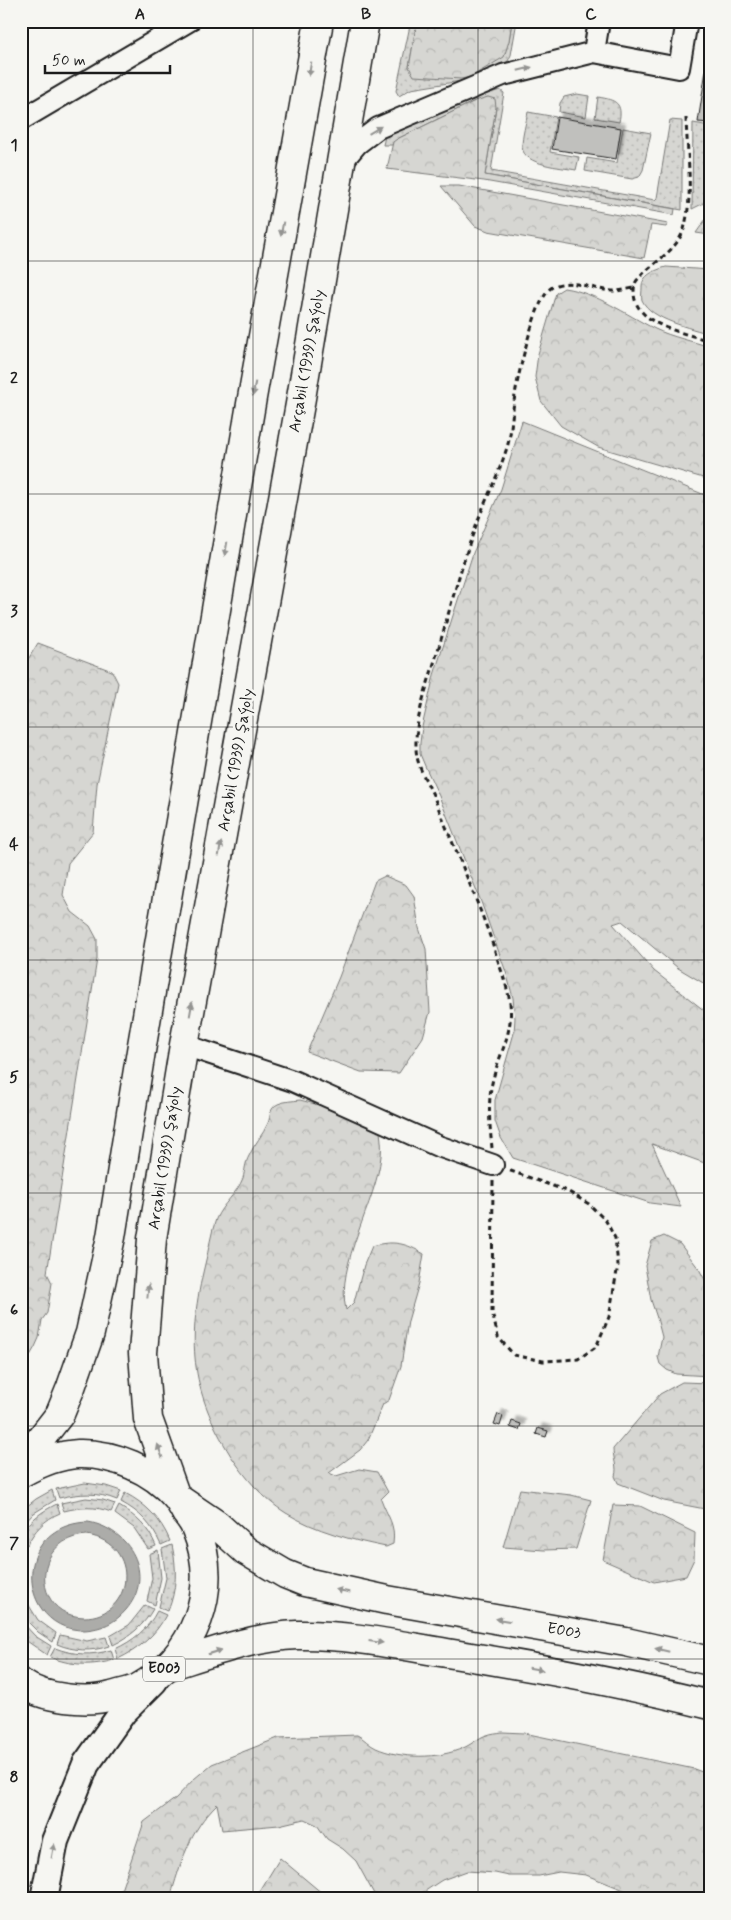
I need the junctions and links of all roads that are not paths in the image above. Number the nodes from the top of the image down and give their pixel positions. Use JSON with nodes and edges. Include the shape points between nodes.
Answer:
{"nodes":[{"id":1,"x":189,"y":21,"type":"edge"},
{"id":2,"x":319,"y":21,"type":"edge"},
{"id":3,"x":365,"y":21,"type":"edge"},
{"id":4,"x":599,"y":21,"type":"edge"},
{"id":5,"x":686,"y":21,"type":"edge"},
{"id":6,"x":594,"y":52,"type":"junction"},
{"id":7,"x":21,"y":120,"type":"edge"},
{"id":8,"x":340,"y":164,"type":"junction"},
{"id":9,"x":184,"y":1045,"type":"junction"},
{"id":10,"x":493,"y":1165,"type":"road end"},
{"id":11,"x":21,"y":1464,"type":"edge"},
{"id":12,"x":21,"y":1473,"type":"edge"},
{"id":13,"x":176,"y":1497,"type":"junction"},
{"id":14,"x":710,"y":1661,"type":"edge"},
{"id":15,"x":169,"y":1666,"type":"junction"},
{"id":16,"x":21,"y":1683,"type":"edge"},
{"id":17,"x":710,"y":1705,"type":"edge"},
{"id":18,"x":44,"y":1899,"type":"edge"}],
"edges":[{"from":1,"to":7,"type":"lane"},
{"from":2,"to":11,"type":"highway","one_way":true,"via":[[111,1237],[90,1333],[71,1387],[60,1414]]},
{"from":3,"to":8,"type":"highway","name":"Arçabil (1939) şaýoly"},
{"from":4,"to":6,"type":"lane"},
{"from":5,"to":6,"type":"lane","via":[[679,68]]},
{"from":8,"to":6,"type":"lane","one_way":true,"via":[[357,144],[378,128],[503,75]]},
{"from":9,"to":8,"type":"highway","name":"Arçabil (1939) şaýoly","one_way":true},
{"from":9,"to":10,"type":"lane","via":[[293,1081],[438,1146]]},
{"from":13,"to":9,"type":"highway","name":"Arçabil (1939) şaýoly","one_way":true,"via":[[148,1418],[143,1353],[152,1239]]},
{"from":12,"to":13,"type":"highway","number":"E003","via":[[42,1461],[78,1454],[115,1458],[148,1473]]},
{"from":14,"to":13,"type":"highway","name":"E003","one_way":true,"via":[[626,1642],[387,1600],[305,1582],[246,1551],[216,1524]]},
{"from":13,"to":15,"type":"highway","number":"E003","via":[[196,1528],[206,1564],[204,1601],[191,1636]]},
{"from":15,"to":16,"type":"highway","number":"E003","via":[[137,1688],[100,1700],[61,1698]]},
{"from":15,"to":17,"type":"highway","name":"E003","one_way":true,"via":[[260,1640],[322,1636],[469,1657],[615,1683]]},
{"from":18,"to":15,"type":"main road","one_way":true,"via":[[55,1842],[86,1764],[123,1712]]}]}
